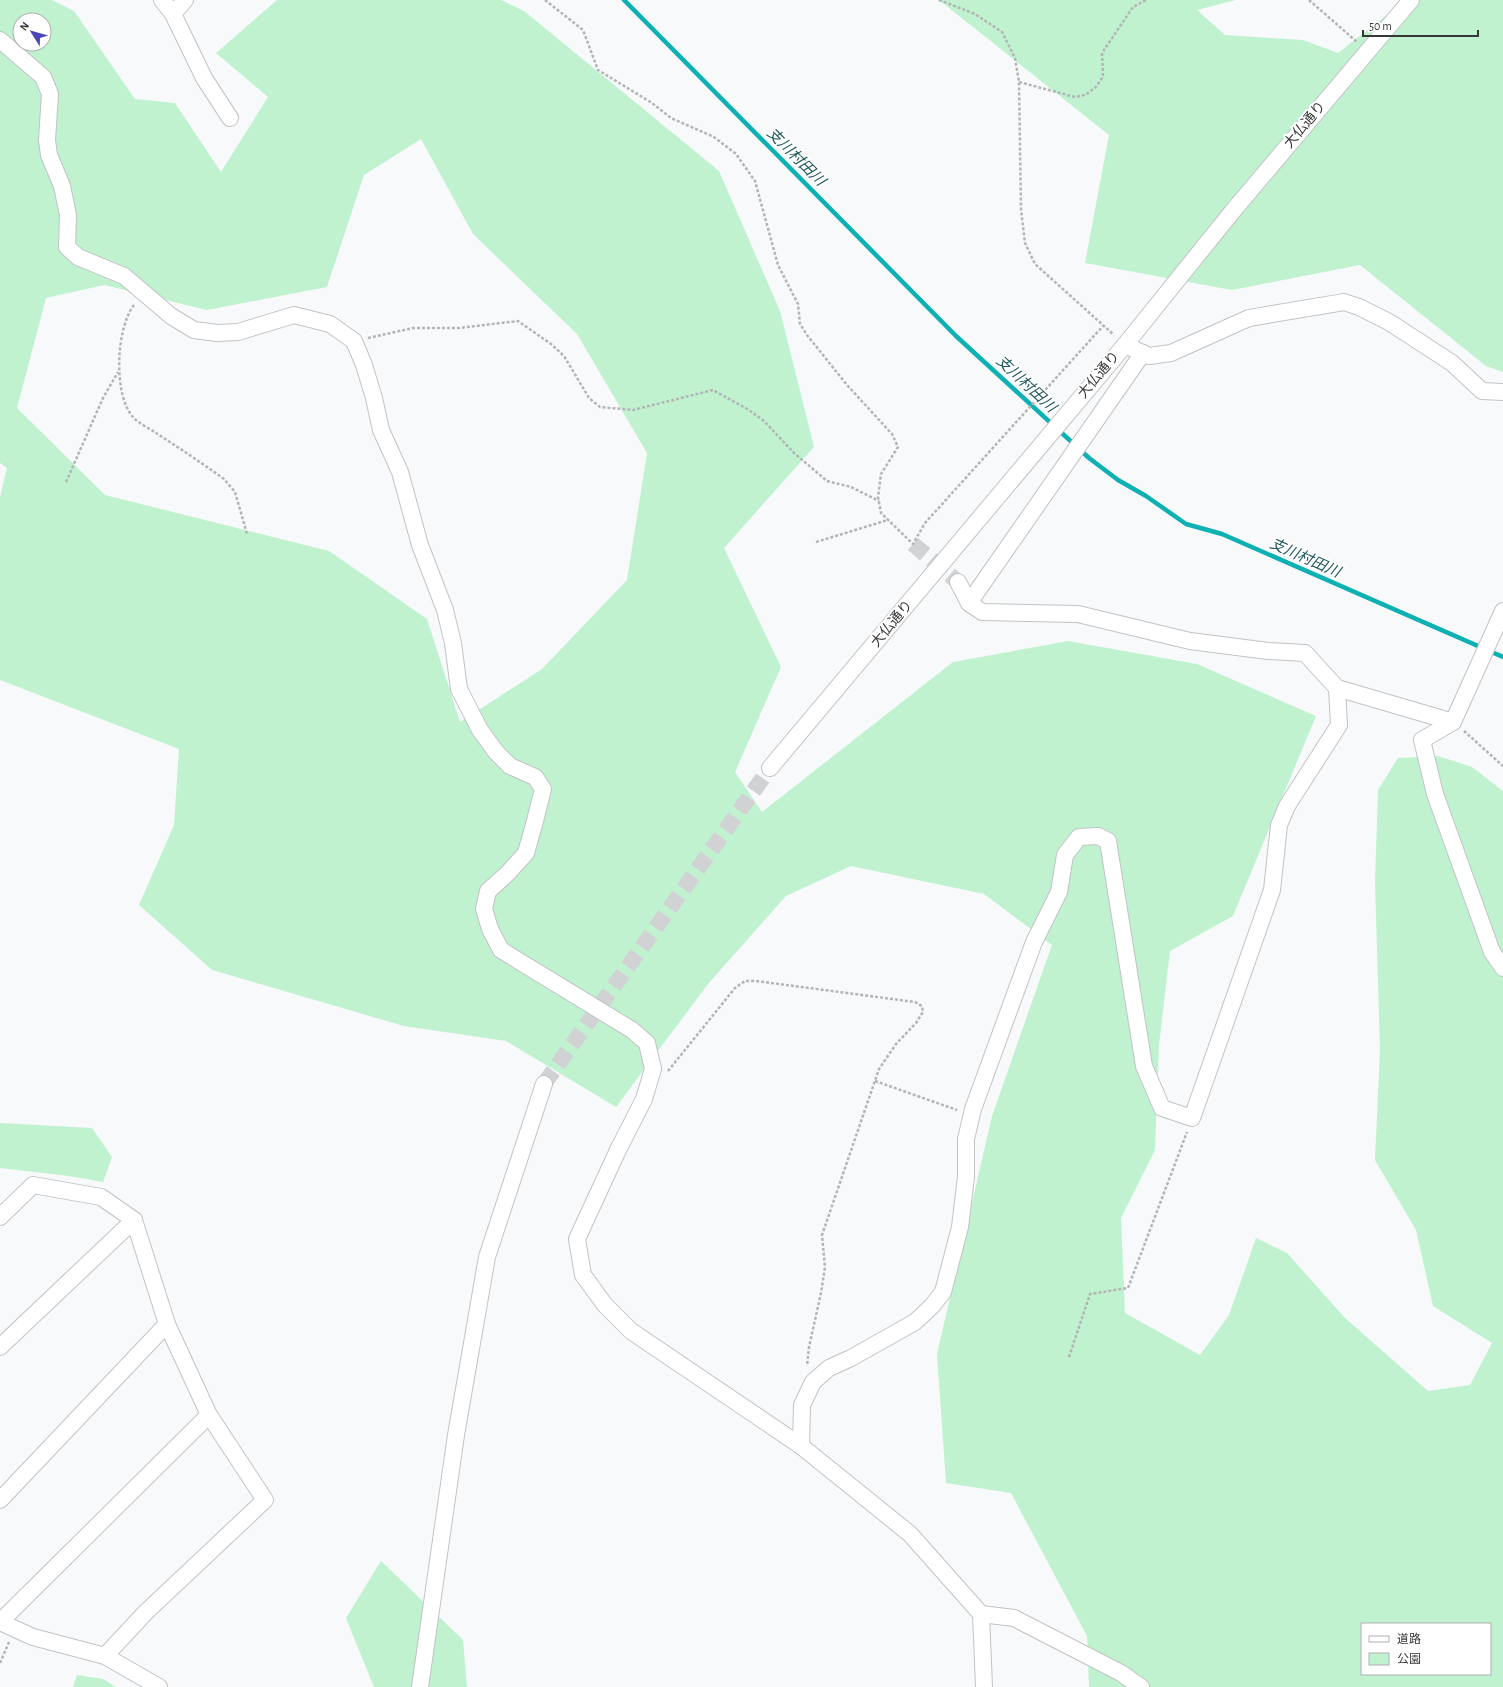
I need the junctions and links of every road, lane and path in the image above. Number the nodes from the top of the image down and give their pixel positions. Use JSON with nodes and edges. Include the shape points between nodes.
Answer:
{"nodes":[{"id":1,"x":162,"y":0,"type":"edge"},
{"id":2,"x":184,"y":0,"type":"edge"},
{"id":3,"x":545,"y":0,"type":"edge"},
{"id":4,"x":939,"y":0,"type":"edge"},
{"id":5,"x":1146,"y":0,"type":"edge"},
{"id":6,"x":1309,"y":0,"type":"edge"},
{"id":7,"x":1411,"y":0,"type":"edge"},
{"id":8,"x":173,"y":14,"type":"junction"},
{"id":9,"x":0,"y":40,"type":"edge"},
{"id":10,"x":1367,"y":51,"type":"junction"},
{"id":11,"x":1019,"y":82,"type":"junction"},
{"id":12,"x":230,"y":118,"type":"dead end"},
{"id":13,"x":144,"y":292,"type":"junction"},
{"id":14,"x":1103,"y":326,"type":"junction"},
{"id":15,"x":354,"y":341,"type":"junction"},
{"id":16,"x":1125,"y":345,"type":"junction"},
{"id":17,"x":1143,"y":353,"type":"junction"},
{"id":18,"x":119,"y":371,"type":"junction"},
{"id":19,"x":1503,"y":392,"type":"edge"},
{"id":20,"x":66,"y":482,"type":"dead end"},
{"id":21,"x":879,"y":501,"type":"junction"},
{"id":22,"x":889,"y":520,"type":"junction"},
{"id":23,"x":247,"y":534,"type":"dead end"},
{"id":24,"x":816,"y":542,"type":"dead end"},
{"id":25,"x":958,"y":582,"type":"tunnel mouth"},
{"id":26,"x":968,"y":603,"type":"junction"},
{"id":27,"x":1503,"y":610,"type":"edge"},
{"id":28,"x":1337,"y":688,"type":"junction"},
{"id":29,"x":1454,"y":722,"type":"junction"},
{"id":30,"x":1503,"y":766,"type":"edge"},
{"id":31,"x":770,"y":768,"type":"tunnel mouth"},
{"id":32,"x":1503,"y":968,"type":"edge"},
{"id":33,"x":664,"y":1076,"type":"dead end"},
{"id":34,"x":875,"y":1081,"type":"junction"},
{"id":35,"x":544,"y":1084,"type":"tunnel mouth"},
{"id":36,"x":972,"y":1116,"type":"junction"},
{"id":37,"x":1192,"y":1118,"type":"junction"},
{"id":38,"x":0,"y":1217,"type":"edge"},
{"id":39,"x":134,"y":1220,"type":"junction"},
{"id":40,"x":167,"y":1324,"type":"junction"},
{"id":41,"x":0,"y":1346,"type":"edge"},
{"id":42,"x":1069,"y":1356,"type":"dead end"},
{"id":43,"x":810,"y":1388,"type":"junction"},
{"id":44,"x":209,"y":1415,"type":"junction"},
{"id":45,"x":801,"y":1446,"type":"junction"},
{"id":46,"x":3,"y":1490,"type":"edge"},
{"id":47,"x":981,"y":1614,"type":"junction"},
{"id":48,"x":5,"y":1624,"type":"edge"},
{"id":49,"x":105,"y":1656,"type":"junction"},
{"id":50,"x":0,"y":1663,"type":"edge"},
{"id":51,"x":159,"y":1687,"type":"edge"},
{"id":52,"x":420,"y":1687,"type":"edge"},
{"id":53,"x":984,"y":1687,"type":"edge"},
{"id":54,"x":1141,"y":1687,"type":"edge"}],
"edges":[{"from":1,"to":8,"type":"street"},
{"from":2,"to":8,"type":"street"},
{"from":3,"to":21,"type":"path","via":[[583,30],[598,70],[652,102],[670,118],[714,137],[736,154],[755,181],[778,265],[798,304],[800,324],[847,385],[892,434],[898,447],[881,474]]},
{"from":4,"to":11,"type":"path","via":[[975,14],[1002,32],[1015,58]]},
{"from":5,"to":11,"type":"path","via":[[1133,7],[1102,53],[1103,76],[1095,88],[1086,95],[1075,97]]},
{"from":6,"to":10,"type":"path"},
{"from":7,"to":10,"type":"street","name":"大仏通り"},
{"from":8,"to":12,"type":"street","via":[[204,78]]},
{"from":9,"to":13,"type":"street","via":[[43,77],[50,94],[47,140],[49,155],[62,186],[68,215],[67,247],[78,257],[124,276]]},
{"from":10,"to":16,"type":"street","name":"大仏通り"},
{"from":11,"to":14,"type":"path","via":[[1021,210],[1025,243],[1036,264]]},
{"from":13,"to":15,"type":"street","via":[[171,316],[194,330],[238,332],[294,315],[330,324]]},
{"from":13,"to":18,"type":"path","via":[[131,308],[124,327],[119,352]]},
{"from":14,"to":16,"type":"path"},
{"from":14,"to":22,"type":"path","via":[[925,523],[913,544]]},
{"from":15,"to":21,"type":"path","via":[[413,328],[459,328],[518,321],[564,356],[589,398],[600,408],[632,410],[713,390],[764,421],[794,453],[826,481],[851,487]]},
{"from":15,"to":45,"type":"street","via":[[364,365],[381,430],[400,472],[420,545],[445,610],[453,643],[459,689],[480,730],[496,752],[510,766],[535,777],[543,789],[526,853],[488,891],[484,909],[490,929],[501,950],[632,1030],[647,1043],[653,1069],[644,1099],[577,1239],[583,1275],[605,1306],[631,1331]]},
{"from":16,"to":17,"type":"street"},
{"from":16,"to":31,"type":"street","name":"大仏通り"},
{"from":17,"to":19,"type":"street","via":[[1149,356],[1171,353],[1249,318],[1344,302],[1359,306],[1389,322],[1452,363],[1482,391]]},
{"from":17,"to":26,"type":"street"},
{"from":18,"to":20,"type":"path","via":[[103,398]]},
{"from":18,"to":23,"type":"path","via":[[125,401],[133,417],[224,479],[236,492]]},
{"from":21,"to":22,"type":"path","via":[[881,513]]},
{"from":22,"to":24,"type":"path"},
{"from":25,"to":26,"type":"street"},
{"from":26,"to":28,"type":"street","via":[[982,612],[1078,614],[1190,641],[1305,653]]},
{"from":27,"to":29,"type":"street"},
{"from":28,"to":29,"type":"street"},
{"from":28,"to":37,"type":"street","via":[[1339,725],[1287,806],[1279,825],[1272,890]]},
{"from":29,"to":30,"type":"path"},
{"from":29,"to":32,"type":"street","via":[[1422,740],[1438,801],[1492,952]]},
{"from":33,"to":34,"type":"path","via":[[735,988],[745,981],[756,981],[915,1002],[922,1006],[923,1012],[896,1044],[879,1069]]},
{"from":34,"to":36,"type":"path"},
{"from":34,"to":43,"type":"path","via":[[822,1235],[825,1267],[809,1347],[806,1376]]},
{"from":35,"to":52,"type":"street","via":[[487,1257],[456,1435]]},
{"from":36,"to":37,"type":"street","via":[[1034,942],[1059,892],[1065,855],[1079,837],[1098,836],[1108,841],[1144,1066],[1162,1108]]},
{"from":36,"to":43,"type":"street","via":[[966,1139],[966,1176],[960,1227],[943,1292],[915,1322],[830,1368],[813,1382]]},
{"from":37,"to":42,"type":"path","via":[[1128,1288],[1090,1294]]},
{"from":38,"to":39,"type":"street","via":[[33,1185],[101,1197]]},
{"from":39,"to":40,"type":"street"},
{"from":39,"to":41,"type":"street"},
{"from":40,"to":44,"type":"street"},
{"from":40,"to":46,"type":"street"},
{"from":43,"to":45,"type":"street","via":[[802,1405]]},
{"from":44,"to":48,"type":"street"},
{"from":44,"to":49,"type":"street","via":[[265,1500],[183,1576]]},
{"from":45,"to":47,"type":"street","via":[[910,1534]]},
{"from":47,"to":53,"type":"street"},
{"from":47,"to":54,"type":"street","via":[[1014,1618],[1121,1673]]},
{"from":48,"to":49,"type":"street","via":[[33,1637]]},
{"from":48,"to":50,"type":"path"},
{"from":49,"to":51,"type":"street"}]}
